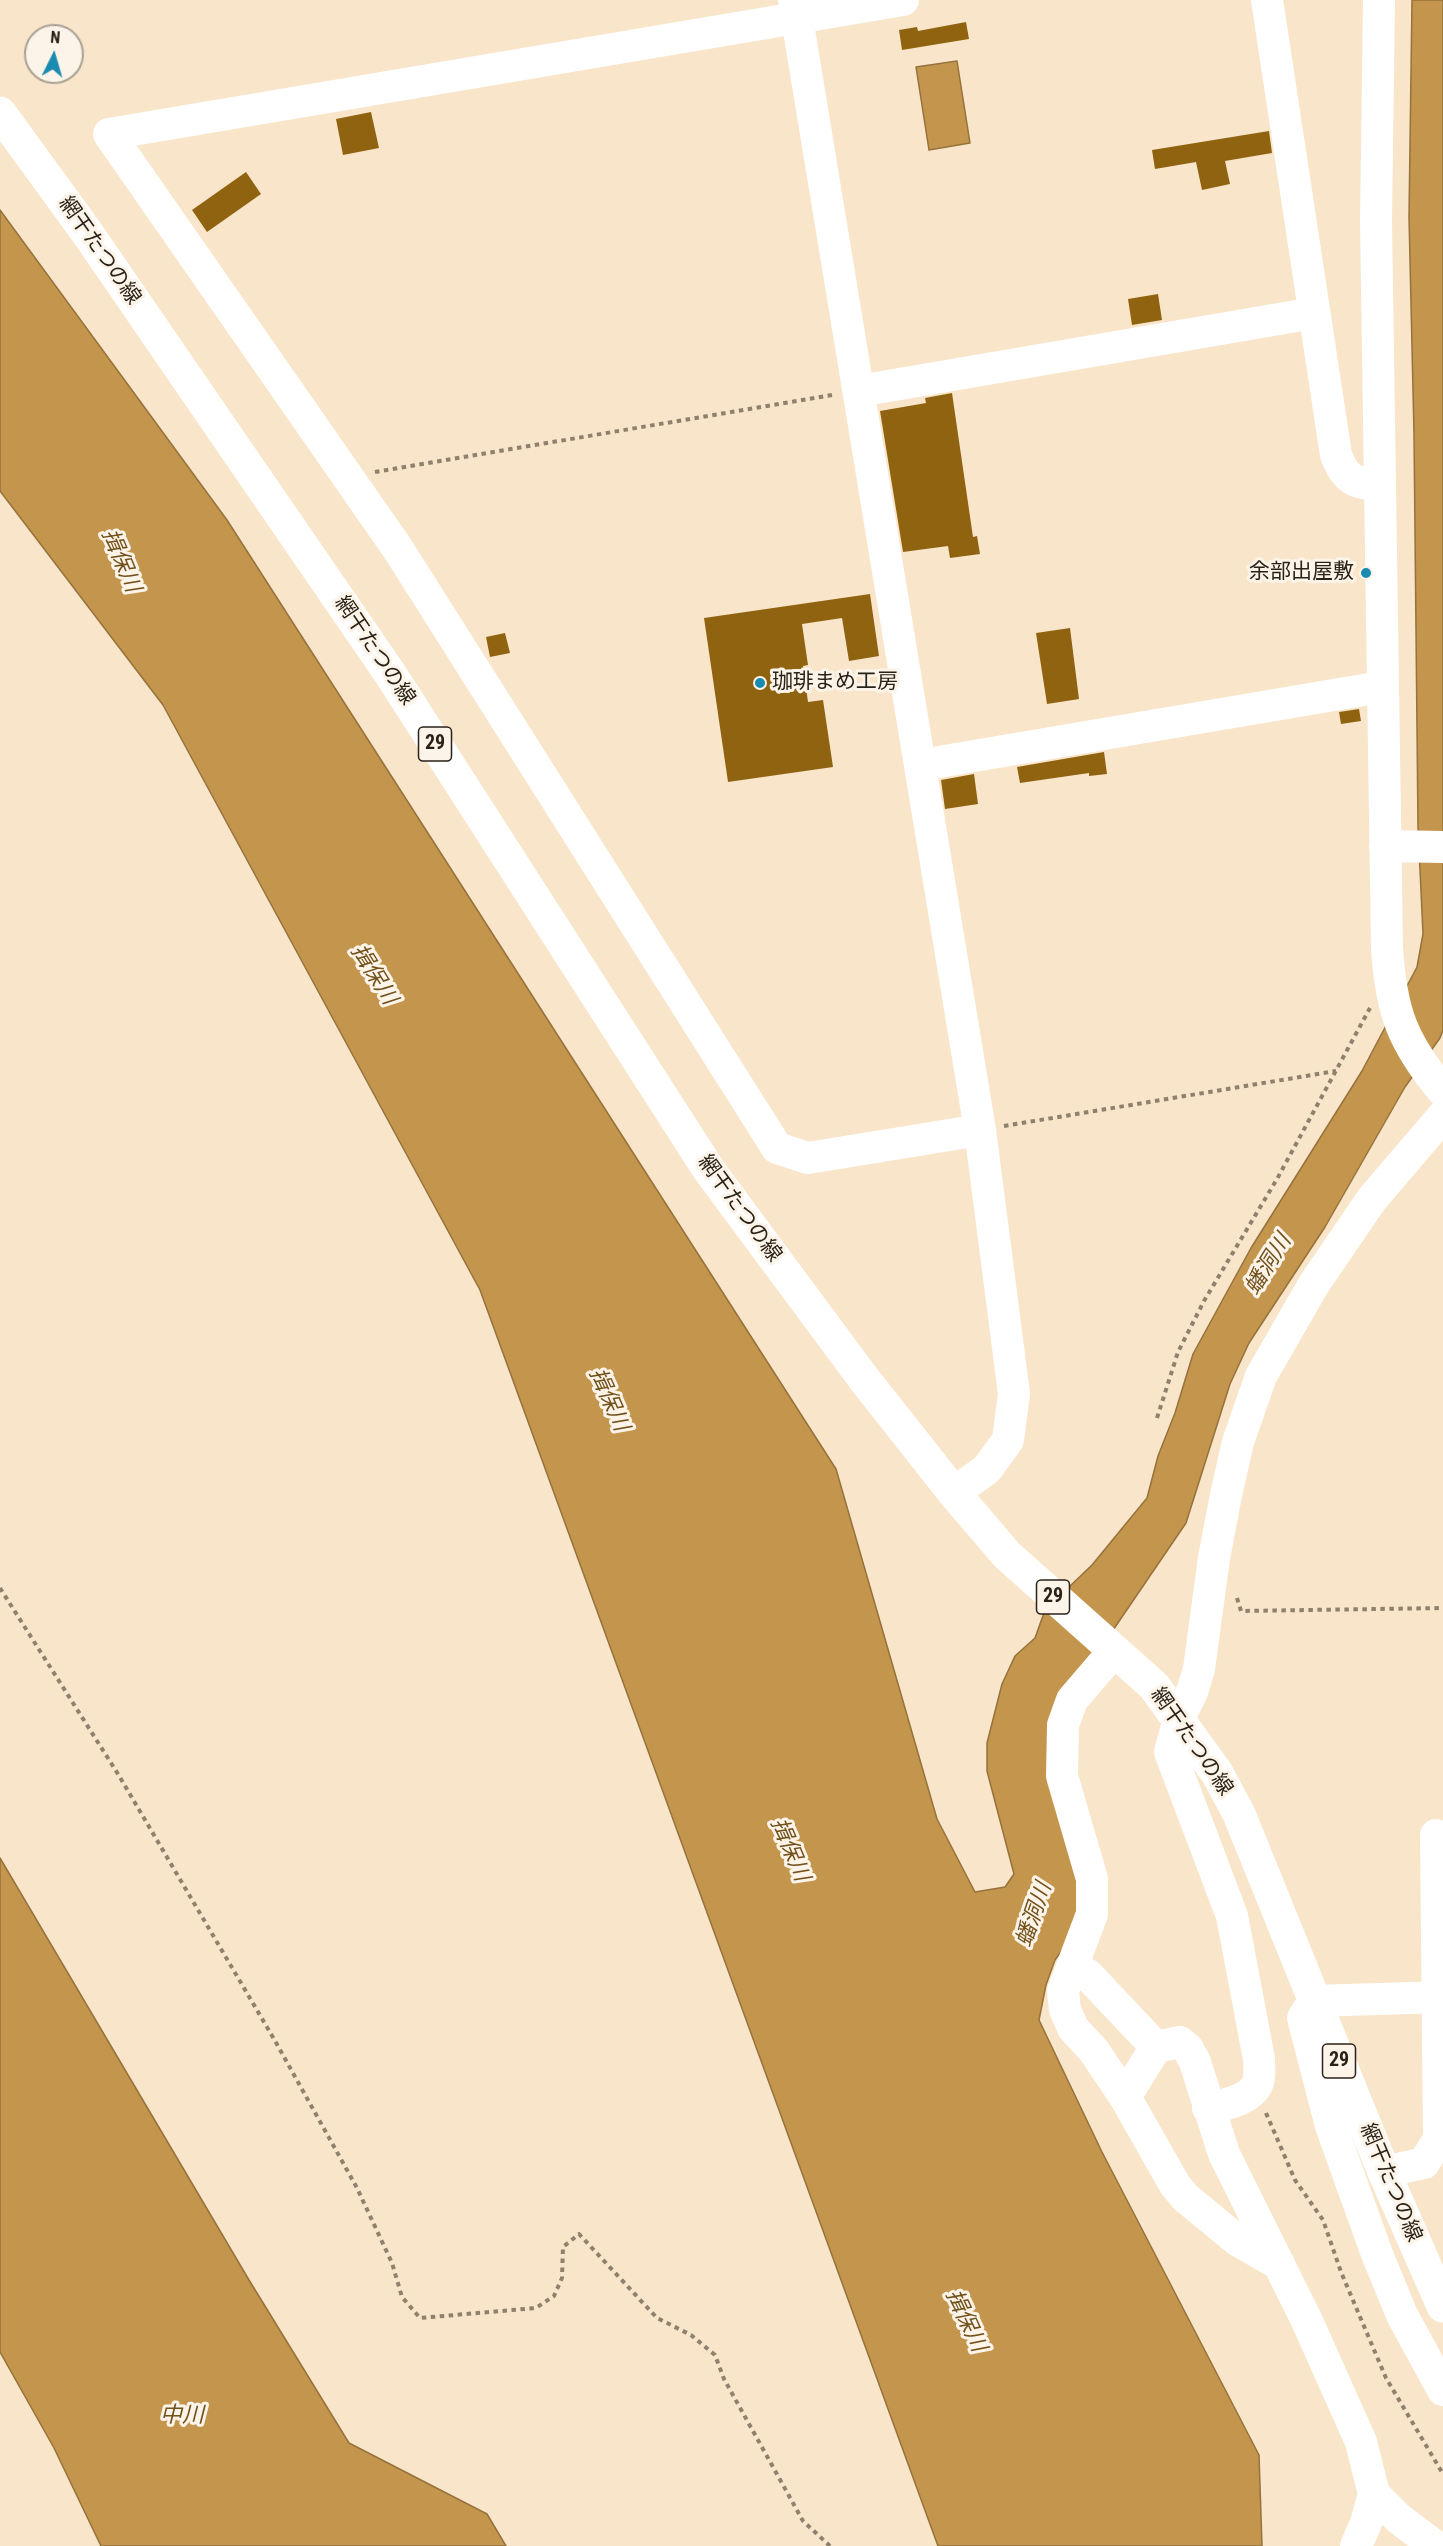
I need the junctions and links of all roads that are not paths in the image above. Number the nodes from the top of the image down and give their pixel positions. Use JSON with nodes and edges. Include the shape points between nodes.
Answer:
{"nodes":[{"id":1,"x":903,"y":0,"type":"edge"},
{"id":2,"x":1267,"y":0,"type":"edge"},
{"id":3,"x":1379,"y":0,"type":"edge"},
{"id":4,"x":796,"y":9,"type":"edge"},
{"id":5,"x":0,"y":113,"type":"edge"},
{"id":6,"x":1314,"y":313,"type":"junction"},
{"id":7,"x":859,"y":391,"type":"junction"},
{"id":8,"x":1380,"y":486,"type":"junction"},
{"id":9,"x":1382,"y":687,"type":"junction"},
{"id":10,"x":921,"y":765,"type":"junction"},
{"id":11,"x":1385,"y":846,"type":"junction"},
{"id":12,"x":1443,"y":846,"type":"edge"},
{"id":13,"x":1434,"y":1081,"type":"edge"},
{"id":14,"x":1443,"y":1116,"type":"edge"},
{"id":15,"x":980,"y":1130,"type":"junction"},
{"id":16,"x":954,"y":1493,"type":"junction"},
{"id":17,"x":1114,"y":1651,"type":"junction"},
{"id":18,"x":1179,"y":1718,"type":"junction"},
{"id":19,"x":1437,"y":1835,"type":"dead end"},
{"id":20,"x":1072,"y":1966,"type":"junction"},
{"id":21,"x":1441,"y":1997,"type":"edge"},
{"id":22,"x":1314,"y":2001,"type":"junction"},
{"id":23,"x":1156,"y":2047,"type":"junction"},
{"id":24,"x":1125,"y":2097,"type":"junction"},
{"id":25,"x":1208,"y":2108,"type":"junction"},
{"id":26,"x":1384,"y":2172,"type":"junction"},
{"id":27,"x":1279,"y":2264,"type":"junction"},
{"id":28,"x":1443,"y":2306,"type":"edge"},
{"id":29,"x":1443,"y":2390,"type":"edge"},
{"id":30,"x":1374,"y":2494,"type":"junction"},
{"id":31,"x":1356,"y":2546,"type":"edge"},
{"id":32,"x":1436,"y":2546,"type":"edge"}],
"edges":[{"from":1,"to":4,"type":"street"},
{"from":2,"to":6,"type":"street"},
{"from":3,"to":8,"type":"street","via":[[1376,221]]},
{"from":4,"to":7,"type":"street"},
{"from":4,"to":15,"type":"street","via":[[110,134],[398,549],[777,1148],[808,1158]]},
{"from":5,"to":16,"type":"main road","name":"網干たつの線","number":"29","via":[[88,234],[391,675],[709,1170]]},
{"from":6,"to":7,"type":"street"},
{"from":6,"to":8,"type":"street","via":[[1336,455],[1342,470],[1354,482]]},
{"from":7,"to":10,"type":"street"},
{"from":8,"to":9,"type":"street"},
{"from":9,"to":10,"type":"street"},
{"from":9,"to":11,"type":"street"},
{"from":10,"to":15,"type":"street"},
{"from":11,"to":12,"type":"street"},
{"from":11,"to":13,"type":"street","via":[[1391,999],[1405,1037]]},
{"from":14,"to":18,"type":"street","via":[[1372,1199],[1314,1284],[1261,1376],[1238,1442],[1226,1495],[1199,1669]]},
{"from":15,"to":16,"type":"street","via":[[1014,1394],[1008,1440],[987,1469]]},
{"from":16,"to":17,"type":"main road","name":"網干たつの線","number":"29","via":[[1007,1555]]},
{"from":17,"to":18,"type":"main road","name":"網干たつの線","number":"29","via":[[1154,1686]]},
{"from":17,"to":20,"type":"street","via":[[1072,1700],[1063,1725],[1062,1776],[1092,1879],[1092,1914]]},
{"from":18,"to":22,"type":"main road","name":"網干たつの線","number":"29","via":[[1217,1773],[1239,1814]]},
{"from":18,"to":25,"type":"street","via":[[1170,1752],[1232,1916],[1259,2059],[1260,2078],[1256,2087],[1231,2104]]},
{"from":19,"to":21,"type":"street"},
{"from":20,"to":23,"type":"street","via":[[1088,1975]]},
{"from":20,"to":24,"type":"street","via":[[1063,1991],[1065,2010],[1073,2028]]},
{"from":21,"to":22,"type":"street"},
{"from":21,"to":26,"type":"street","via":[[1439,2139],[1424,2163]]},
{"from":22,"to":26,"type":"main road","name":"網干たつの線","number":"29"},
{"from":22,"to":29,"type":"street","via":[[1303,2018],[1332,2126],[1402,2315]]},
{"from":23,"to":24,"type":"street"},
{"from":23,"to":25,"type":"street","via":[[1180,2042],[1188,2049]]},
{"from":24,"to":27,"type":"street","via":[[1185,2198],[1238,2240]]},
{"from":25,"to":27,"type":"street","via":[[1224,2154]]},
{"from":26,"to":28,"type":"main road","name":"網干たつの線","number":"29"},
{"from":27,"to":30,"type":"street","via":[[1361,2442]]},
{"from":30,"to":31,"type":"street"},
{"from":30,"to":32,"type":"street"}]}
